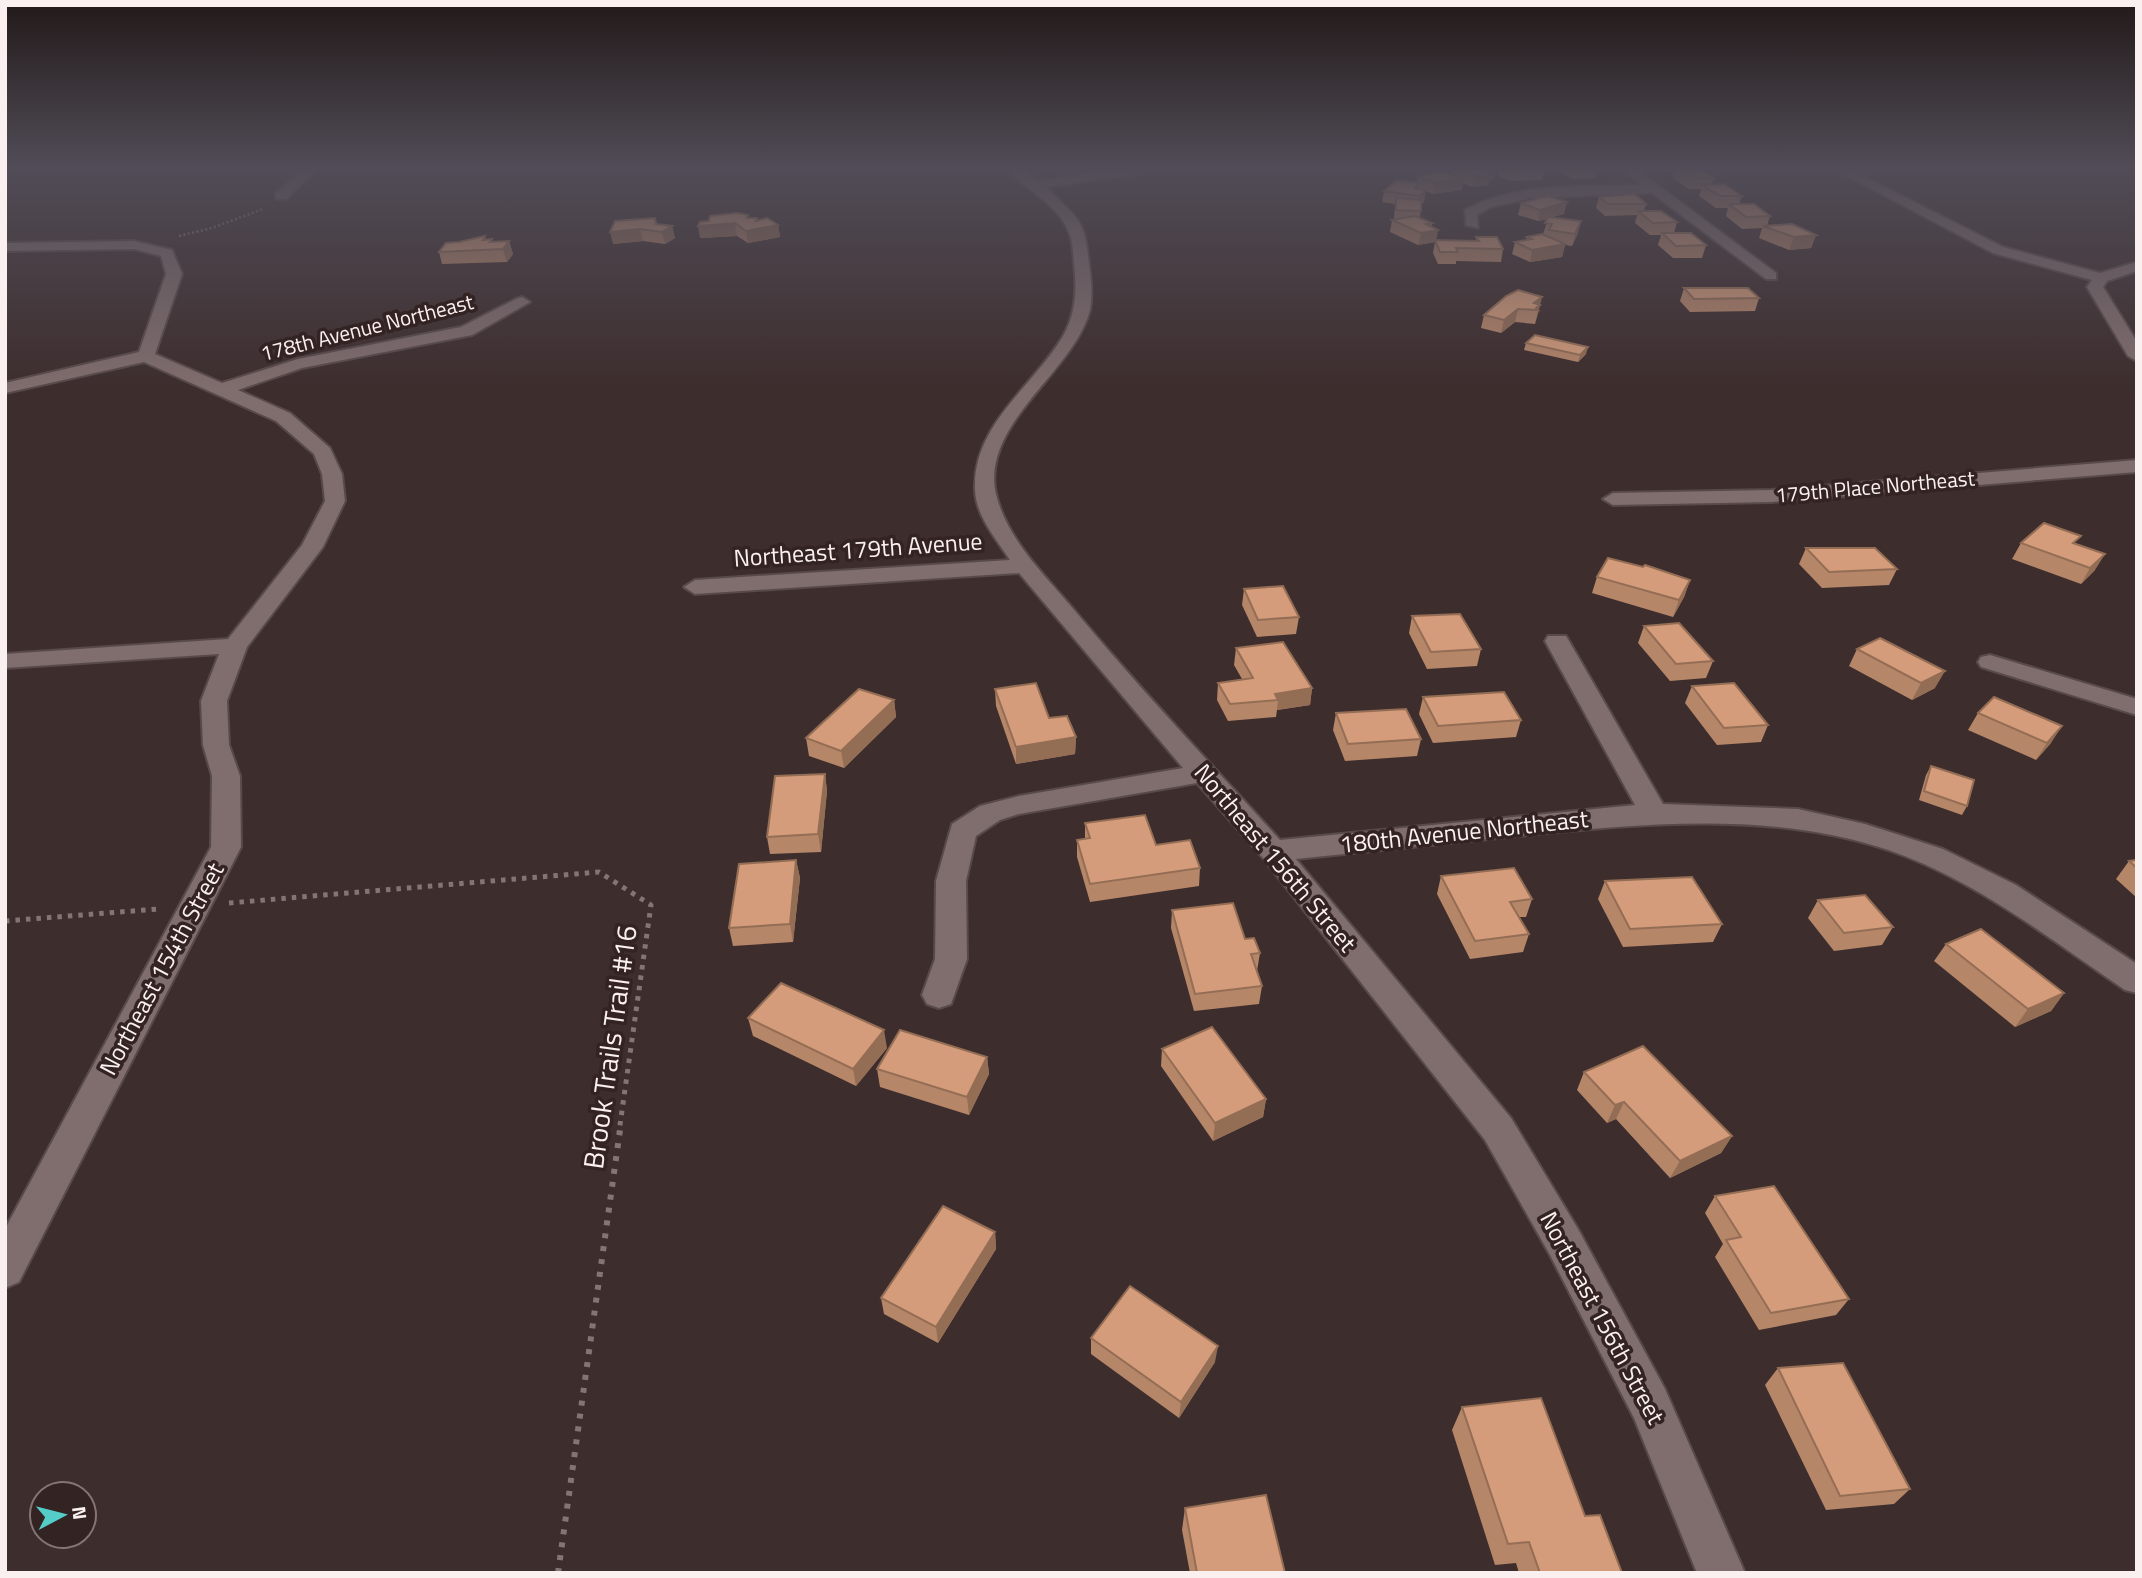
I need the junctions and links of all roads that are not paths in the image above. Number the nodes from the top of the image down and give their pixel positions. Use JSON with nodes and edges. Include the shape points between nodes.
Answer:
{"nodes":[{"id":1,"x":1079,"y":243,"type":"edge"},
{"id":2,"x":1727,"y":243,"type":"edge"},
{"id":3,"x":1984,"y":243,"type":"edge"},
{"id":4,"x":5,"y":247,"type":"edge"},
{"id":5,"x":2137,"y":267,"type":"edge"},
{"id":6,"x":1772,"y":276,"type":"dead end"},
{"id":7,"x":2101,"y":278,"type":"junction"},
{"id":8,"x":522,"y":302,"type":"dead end"},
{"id":9,"x":146,"y":356,"type":"junction"},
{"id":10,"x":2137,"y":356,"type":"edge"},
{"id":11,"x":5,"y":388,"type":"edge"},
{"id":12,"x":220,"y":390,"type":"junction"},
{"id":13,"x":2137,"y":466,"type":"edge"},
{"id":14,"x":1613,"y":499,"type":"dead end"},
{"id":15,"x":1024,"y":566,"type":"junction"},
{"id":16,"x":695,"y":587,"type":"dead end"},
{"id":17,"x":1557,"y":641,"type":"dead end"},
{"id":18,"x":235,"y":646,"type":"junction"},
{"id":19,"x":5,"y":661,"type":"edge"},
{"id":20,"x":1990,"y":662,"type":"dead end"},
{"id":21,"x":2137,"y":707,"type":"edge"},
{"id":22,"x":1203,"y":772,"type":"junction"},
{"id":23,"x":1654,"y":813,"type":"junction"},
{"id":24,"x":1273,"y":851,"type":"junction"},
{"id":25,"x":2137,"y":981,"type":"edge"},
{"id":26,"x":939,"y":995,"type":"dead end"},
{"id":27,"x":5,"y":1269,"type":"edge"},
{"id":28,"x":1721,"y":1573,"type":"edge"}],
"edges":[{"from":1,"to":15,"type":"street","name":"Northeast 156th Street","via":[[1082,309],[1071,337],[1012,412],[988,454],[985,491],[991,511]]},
{"from":2,"to":6,"type":"street"},
{"from":3,"to":7,"type":"street"},
{"from":4,"to":9,"type":"street","via":[[139,246],[167,253],[174,274]]},
{"from":5,"to":7,"type":"street"},
{"from":7,"to":10,"type":"street","via":[[2096,289]]},
{"from":8,"to":12,"type":"street","name":"178th Avenue Northeast","via":[[466,331],[298,364]]},
{"from":9,"to":11,"type":"street"},
{"from":9,"to":12,"type":"street","name":"Northeast 154th Street"},
{"from":12,"to":18,"type":"street","name":"Northeast 154th Street","via":[[283,417],[323,452],[332,474],[335,501],[312,547]]},
{"from":13,"to":14,"type":"street","name":"179th Place Northeast","via":[[1771,496]]},
{"from":15,"to":16,"type":"street","name":"Northeast 179th Avenue"},
{"from":15,"to":22,"type":"street","name":"Northeast 156th Street"},
{"from":17,"to":23,"type":"street"},
{"from":18,"to":19,"type":"street"},
{"from":18,"to":27,"type":"street","name":"Northeast 154th Street","via":[[214,701],[216,746],[226,776],[226,847]]},
{"from":20,"to":21,"type":"street"},
{"from":22,"to":24,"type":"street","name":"Northeast 156th Street"},
{"from":22,"to":26,"type":"street","via":[[1019,805],[990,813],[962,831],[951,881],[951,959]]},
{"from":23,"to":24,"type":"street","name":"180th Avenue Northeast"},
{"from":23,"to":25,"type":"street","name":"180th Avenue Northeast","via":[[1798,819],[1933,856],[2005,892]]},
{"from":24,"to":28,"type":"street","name":"Northeast 156th Street","via":[[1498,1129],[1650,1404]]}]}
